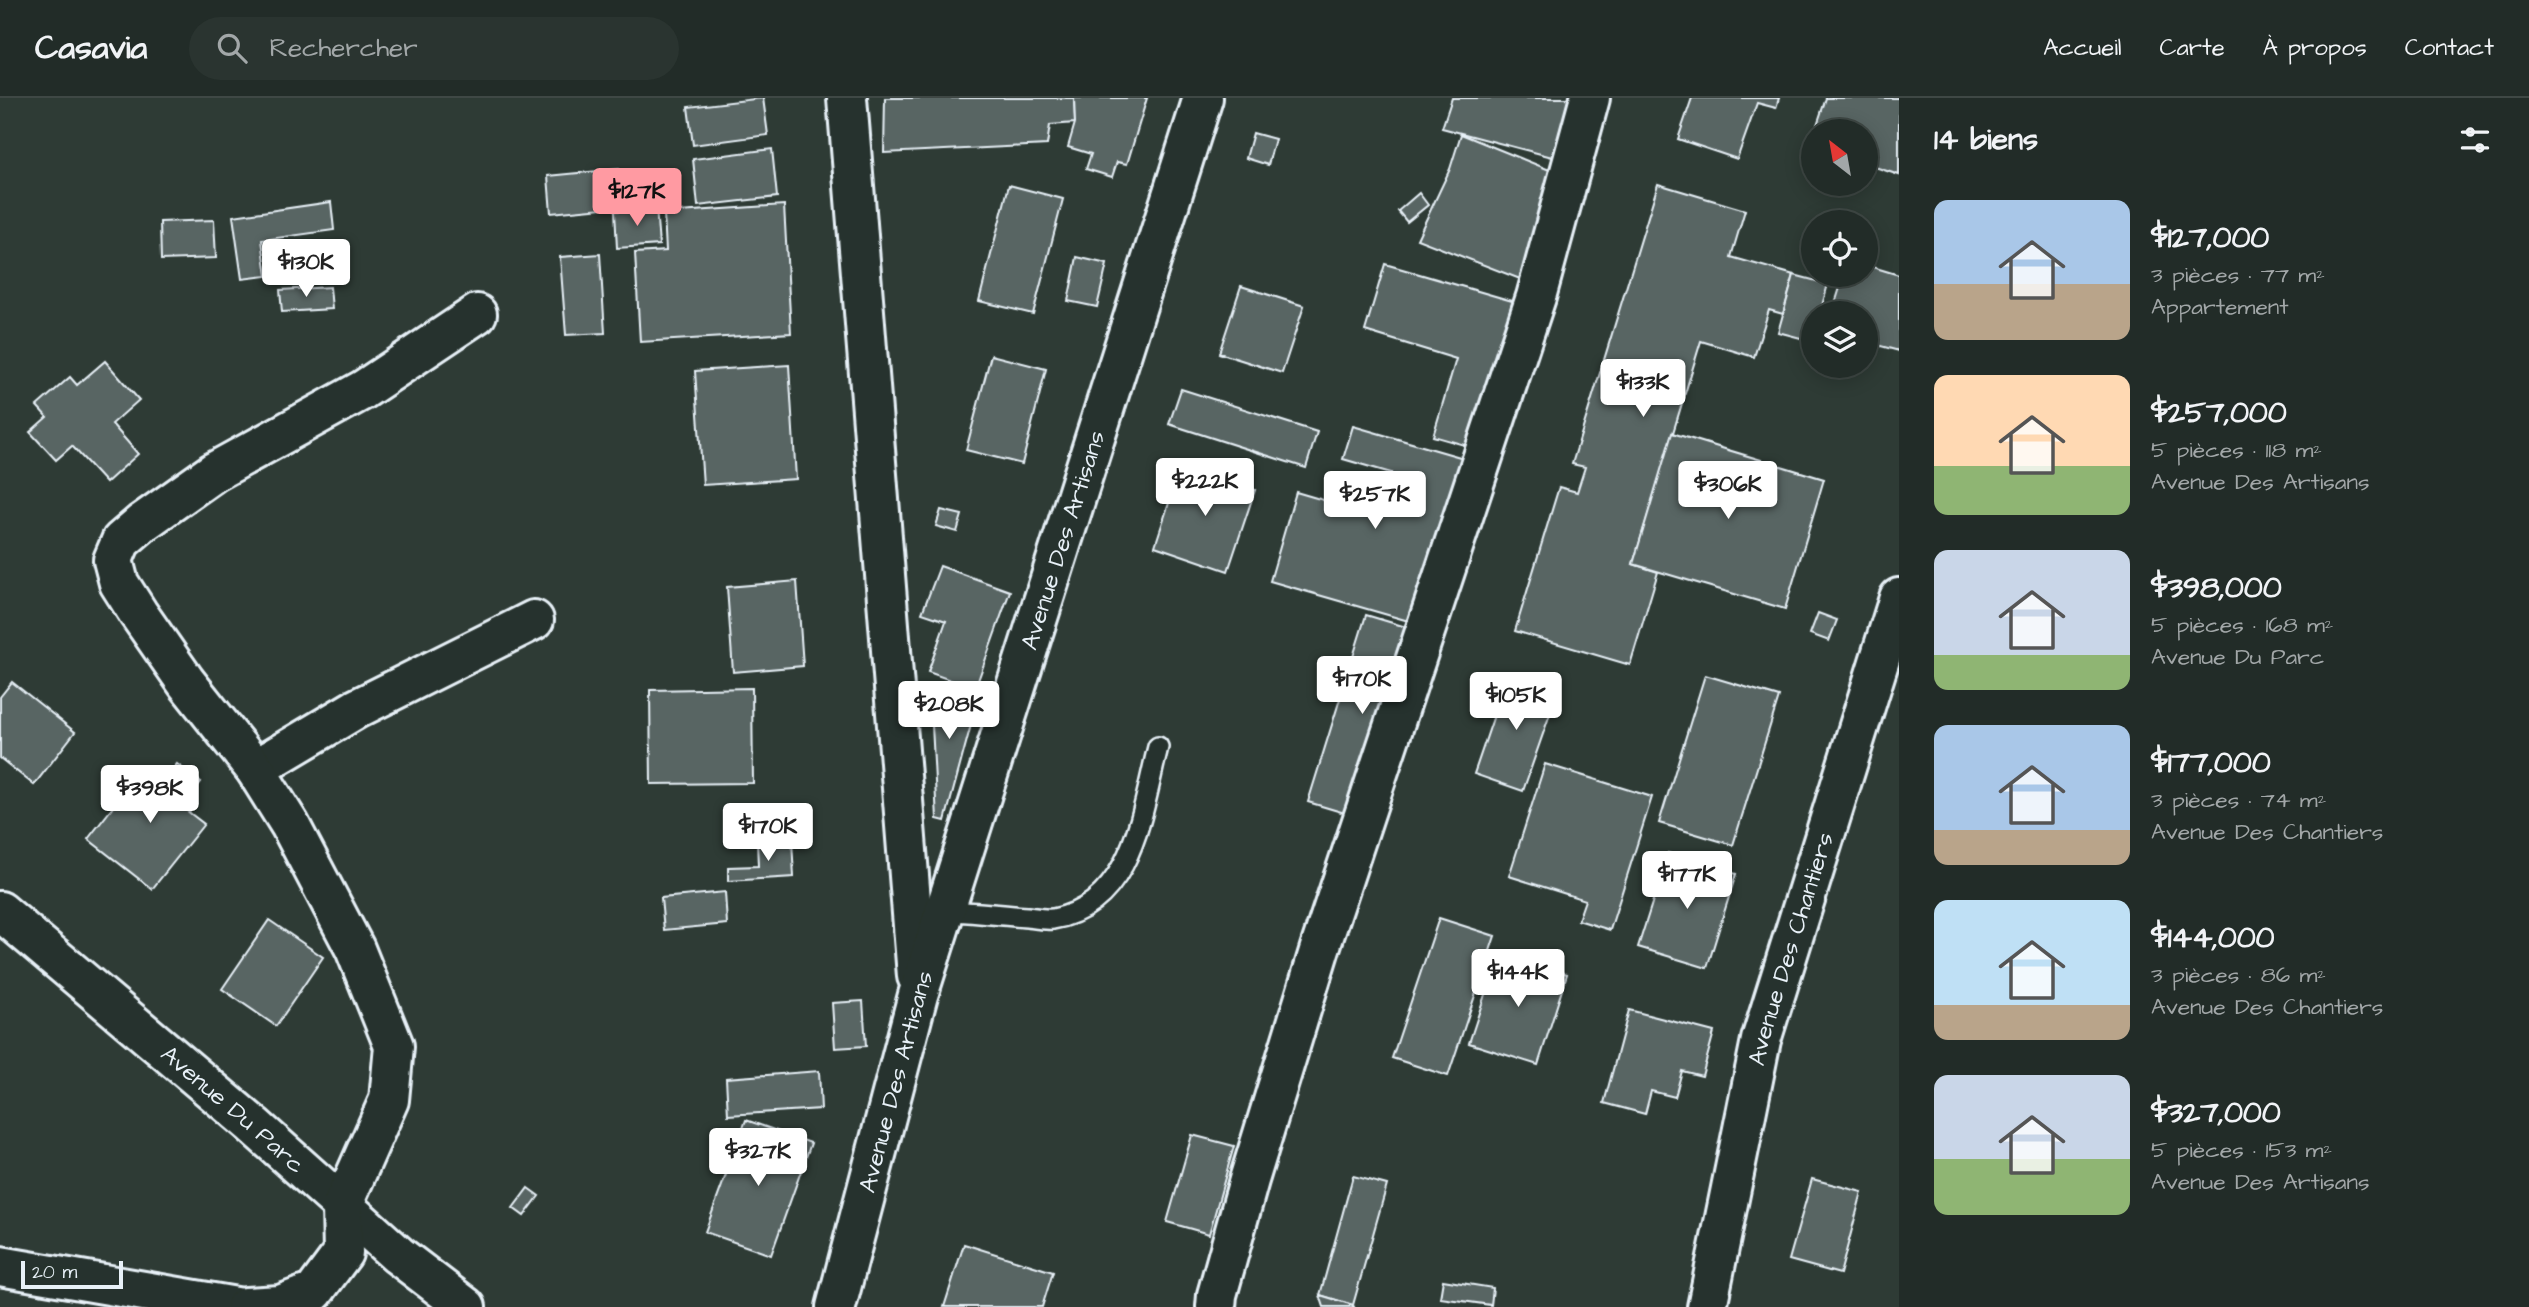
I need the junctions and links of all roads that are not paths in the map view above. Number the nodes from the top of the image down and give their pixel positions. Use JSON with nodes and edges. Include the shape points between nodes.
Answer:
{"nodes":[{"id":1,"x":848,"y":98,"type":"edge"},
{"id":2,"x":1203,"y":98,"type":"edge"},
{"id":3,"x":1590,"y":98,"type":"edge"},
{"id":4,"x":477,"y":314,"type":"dead end"},
{"id":5,"x":1899,"y":598,"type":"edge"},
{"id":6,"x":534,"y":620,"type":"dead end"},
{"id":7,"x":1158,"y":747,"type":"dead end"},
{"id":8,"x":255,"y":769,"type":"junction"},
{"id":9,"x":0,"y":911,"type":"edge"},
{"id":10,"x":928,"y":912,"type":"junction"},
{"id":11,"x":342,"y":1206,"type":"junction"},
{"id":12,"x":0,"y":1266,"type":"edge"},
{"id":13,"x":315,"y":1300,"type":"edge"},
{"id":14,"x":236,"y":1307,"type":"edge"},
{"id":15,"x":246,"y":1307,"type":"edge"},
{"id":16,"x":466,"y":1307,"type":"edge"},
{"id":17,"x":836,"y":1307,"type":"edge"},
{"id":18,"x":1216,"y":1307,"type":"edge"},
{"id":19,"x":1707,"y":1307,"type":"edge"}],
"edges":[{"from":1,"to":10,"type":"street"},
{"from":2,"to":10,"type":"street","name":"Avenue Des Artisans"},
{"from":3,"to":18,"type":"street","via":[[1536,297],[1320,948],[1249,1180]]},
{"from":4,"to":8,"type":"street","via":[[363,390],[214,472],[121,541],[113,559],[119,583],[186,682]]},
{"from":5,"to":19,"type":"street","name":"Avenue Des Chantiers","via":[[1762,1040]]},
{"from":6,"to":8,"type":"street","via":[[356,709]]},
{"from":7,"to":10,"type":"lane","via":[[1133,848],[1104,893],[1053,919]]},
{"from":8,"to":11,"type":"street","via":[[355,949],[394,1046],[389,1100]]},
{"from":9,"to":11,"type":"street","name":"Avenue Du Parc"},
{"from":10,"to":17,"type":"street","name":"Avenue Des Artisans","via":[[918,995]]},
{"from":11,"to":13,"type":"street","via":[[343,1253]]},
{"from":11,"to":16,"type":"street","name":"Avenue Du Parc"},
{"from":12,"to":14,"type":"street"},
{"from":13,"to":15,"type":"street"}]}
